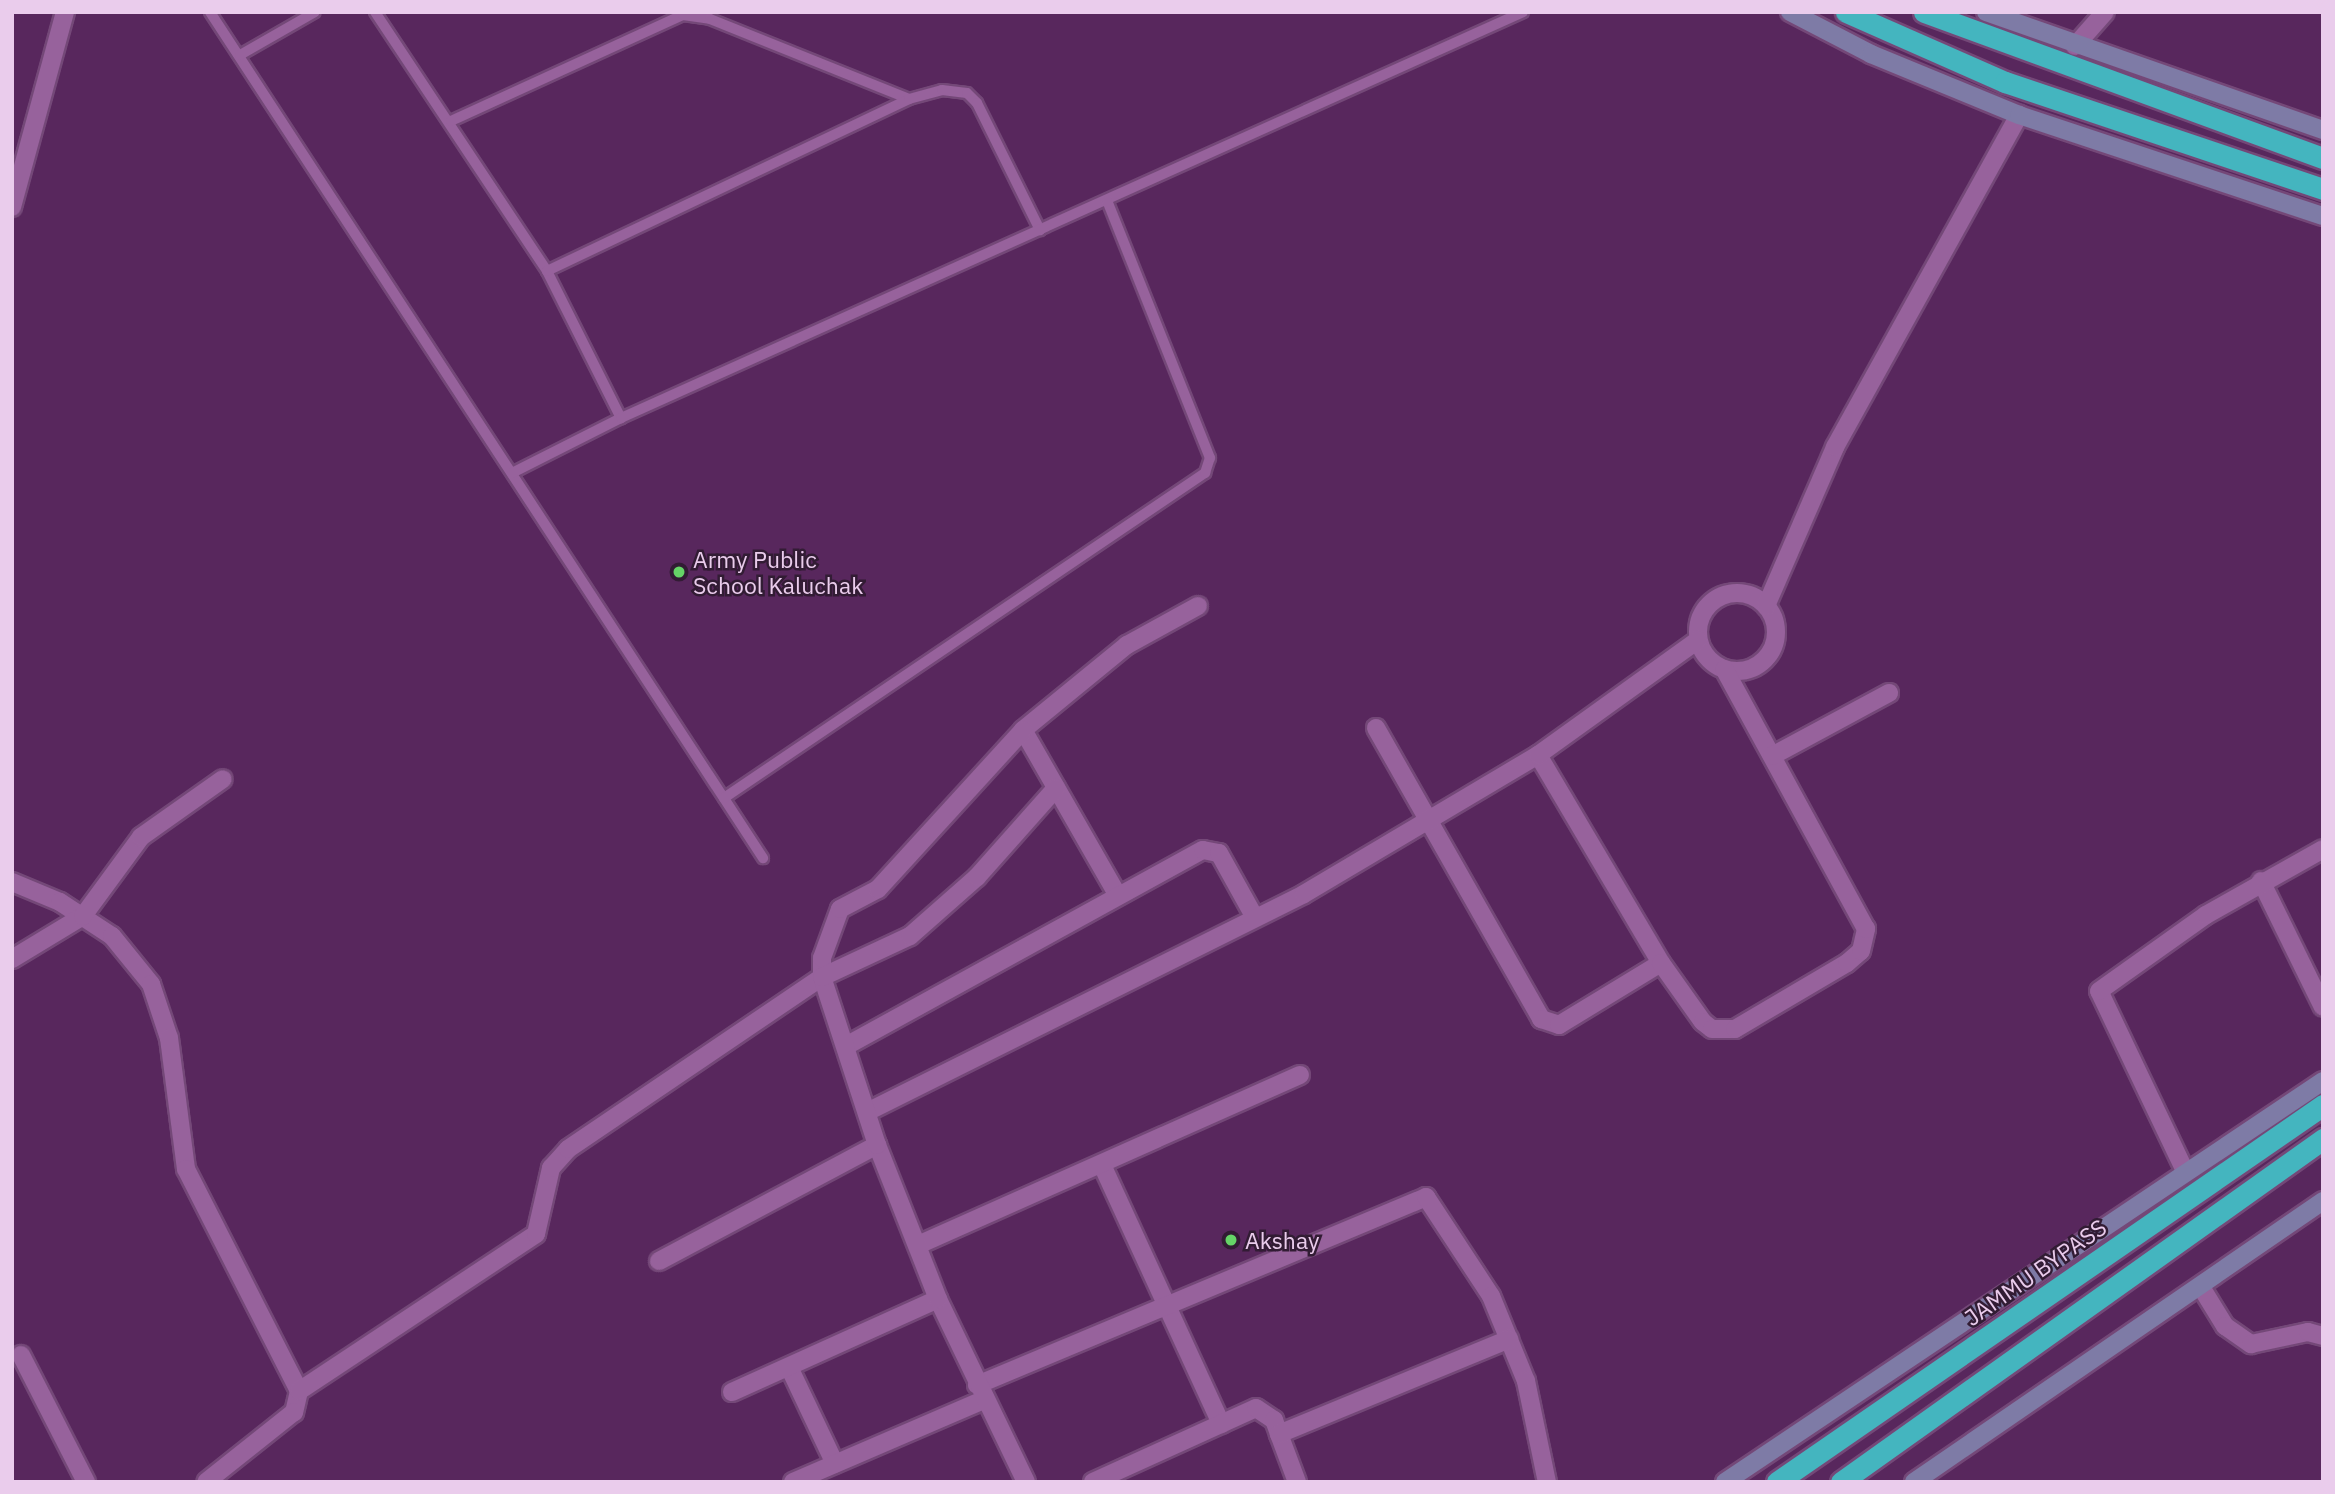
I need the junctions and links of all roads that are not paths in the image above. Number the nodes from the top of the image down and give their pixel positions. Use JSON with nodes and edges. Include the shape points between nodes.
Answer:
{"nodes":[{"id":1,"x":65,"y":12,"type":"edge"},
{"id":2,"x":210,"y":12,"type":"edge"},
{"id":3,"x":315,"y":12,"type":"edge"},
{"id":4,"x":375,"y":12,"type":"edge"},
{"id":5,"x":1523,"y":12,"type":"edge"},
{"id":6,"x":1790,"y":12,"type":"edge"},
{"id":7,"x":1846,"y":12,"type":"edge"},
{"id":8,"x":1924,"y":12,"type":"edge"},
{"id":9,"x":1986,"y":12,"type":"edge"},
{"id":10,"x":2105,"y":12,"type":"edge"},
{"id":11,"x":2075,"y":46,"type":"junction"},
{"id":12,"x":240,"y":55,"type":"junction"},
{"id":13,"x":909,"y":99,"type":"junction"},
{"id":14,"x":2019,"y":114,"type":"junction"},
{"id":15,"x":451,"y":121,"type":"junction"},
{"id":16,"x":2323,"y":130,"type":"edge"},
{"id":17,"x":2323,"y":158,"type":"edge"},
{"id":18,"x":2323,"y":189,"type":"edge"},
{"id":19,"x":1107,"y":201,"type":"junction"},
{"id":20,"x":12,"y":207,"type":"edge"},
{"id":21,"x":2323,"y":216,"type":"edge"},
{"id":22,"x":1040,"y":230,"type":"junction"},
{"id":23,"x":547,"y":271,"type":"junction"},
{"id":24,"x":621,"y":418,"type":"junction"},
{"id":25,"x":512,"y":473,"type":"junction"},
{"id":26,"x":1198,"y":606,"type":"dead end"},
{"id":27,"x":1766,"y":606,"type":"junction"},
{"id":28,"x":1698,"y":640,"type":"junction"},
{"id":29,"x":1724,"y":669,"type":"junction"},
{"id":30,"x":1889,"y":693,"type":"dead end"},
{"id":31,"x":1376,"y":728,"type":"dead end"},
{"id":32,"x":1023,"y":730,"type":"junction"},
{"id":33,"x":1538,"y":755,"type":"junction"},
{"id":34,"x":1772,"y":756,"type":"junction"},
{"id":35,"x":223,"y":779,"type":"dead end"},
{"id":36,"x":1056,"y":788,"type":"junction"},
{"id":37,"x":724,"y":798,"type":"junction"},
{"id":38,"x":1426,"y":824,"type":"junction"},
{"id":39,"x":2323,"y":849,"type":"edge"},
{"id":40,"x":763,"y":858,"type":"dead end"},
{"id":41,"x":2261,"y":881,"type":"junction"},
{"id":42,"x":12,"y":882,"type":"edge"},
{"id":43,"x":1117,"y":894,"type":"junction"},
{"id":44,"x":83,"y":916,"type":"junction"},
{"id":45,"x":1255,"y":918,"type":"junction"},
{"id":46,"x":12,"y":959,"type":"edge"},
{"id":47,"x":1661,"y":963,"type":"junction"},
{"id":48,"x":822,"y":977,"type":"junction"},
{"id":49,"x":2323,"y":1007,"type":"edge"},
{"id":50,"x":845,"y":1046,"type":"junction"},
{"id":51,"x":1300,"y":1075,"type":"dead end"},
{"id":52,"x":2323,"y":1081,"type":"edge"},
{"id":53,"x":2323,"y":1105,"type":"edge"},
{"id":54,"x":867,"y":1112,"type":"junction"},
{"id":55,"x":2323,"y":1139,"type":"edge"},
{"id":56,"x":877,"y":1145,"type":"junction"},
{"id":57,"x":1103,"y":1167,"type":"junction"},
{"id":58,"x":2185,"y":1171,"type":"junction"},
{"id":59,"x":2323,"y":1201,"type":"edge"},
{"id":60,"x":918,"y":1245,"type":"junction"},
{"id":61,"x":659,"y":1261,"type":"dead end"},
{"id":62,"x":2201,"y":1287,"type":"junction"},
{"id":63,"x":938,"y":1299,"type":"junction"},
{"id":64,"x":1168,"y":1307,"type":"junction"},
{"id":65,"x":2323,"y":1336,"type":"edge"},
{"id":66,"x":1509,"y":1339,"type":"junction"},
{"id":67,"x":21,"y":1355,"type":"dead end"},
{"id":68,"x":789,"y":1367,"type":"junction"},
{"id":69,"x":299,"y":1391,"type":"junction"},
{"id":70,"x":732,"y":1392,"type":"dead end"},
{"id":71,"x":980,"y":1393,"type":"junction"},
{"id":72,"x":1221,"y":1424,"type":"junction"},
{"id":73,"x":1279,"y":1434,"type":"junction"},
{"id":74,"x":835,"y":1464,"type":"junction"},
{"id":75,"x":1918,"y":1480,"type":"edge"},
{"id":76,"x":86,"y":1482,"type":"edge"},
{"id":77,"x":206,"y":1482,"type":"edge"},
{"id":78,"x":793,"y":1482,"type":"edge"},
{"id":79,"x":1026,"y":1482,"type":"edge"},
{"id":80,"x":1093,"y":1482,"type":"edge"},
{"id":81,"x":1297,"y":1482,"type":"edge"},
{"id":82,"x":1547,"y":1482,"type":"edge"},
{"id":83,"x":1726,"y":1482,"type":"edge"},
{"id":84,"x":1777,"y":1482,"type":"edge"},
{"id":85,"x":1841,"y":1482,"type":"edge"}],
"edges":[{"from":1,"to":20,"type":"street"},
{"from":2,"to":12,"type":"lane"},
{"from":3,"to":12,"type":"lane"},
{"from":4,"to":15,"type":"lane"},
{"from":5,"to":19,"type":"lane"},
{"from":6,"to":14,"type":"street","via":[[1871,54]]},
{"from":7,"to":18,"type":"highway","via":[[2005,82]]},
{"from":8,"to":17,"type":"highway"},
{"from":9,"to":11,"type":"street"},
{"from":10,"to":11,"type":"street"},
{"from":11,"to":16,"type":"street"},
{"from":12,"to":25,"type":"lane"},
{"from":13,"to":15,"type":"lane","via":[[719,22],[683,15]]},
{"from":13,"to":22,"type":"lane","via":[[942,90],[967,93]]},
{"from":13,"to":23,"type":"lane"},
{"from":14,"to":21,"type":"street"},
{"from":14,"to":27,"type":"street","via":[[1835,447]]},
{"from":15,"to":23,"type":"lane"},
{"from":19,"to":22,"type":"lane"},
{"from":19,"to":37,"type":"lane","via":[[1210,458],[1205,473]]},
{"from":22,"to":24,"type":"lane"},
{"from":23,"to":24,"type":"lane"},
{"from":24,"to":25,"type":"lane"},
{"from":25,"to":37,"type":"lane"},
{"from":26,"to":32,"type":"street","via":[[1127,645]]},
{"from":27,"to":28,"type":"street","via":[[1744,593],[1718,596],[1701,615]]},
{"from":27,"to":29,"type":"street","via":[[1776,629],[1770,654],[1750,669]]},
{"from":28,"to":29,"type":"street"},
{"from":28,"to":33,"type":"street"},
{"from":29,"to":34,"type":"street"},
{"from":30,"to":34,"type":"street"},
{"from":31,"to":38,"type":"street"},
{"from":32,"to":36,"type":"street"},
{"from":32,"to":48,"type":"street","via":[[878,889],[840,909],[822,958]]},
{"from":33,"to":38,"type":"street"},
{"from":33,"to":47,"type":"street"},
{"from":34,"to":47,"type":"street","via":[[1866,929],[1861,951],[1725,1032],[1703,1021]]},
{"from":35,"to":44,"type":"street","via":[[141,837]]},
{"from":36,"to":43,"type":"street"},
{"from":36,"to":48,"type":"street","via":[[976,877],[919,929]]},
{"from":37,"to":40,"type":"lane"},
{"from":38,"to":45,"type":"street"},
{"from":38,"to":47,"type":"street","via":[[1550,1025],[1559,1025]]},
{"from":39,"to":41,"type":"street"},
{"from":41,"to":49,"type":"street"},
{"from":41,"to":58,"type":"street","via":[[2099,991]]},
{"from":42,"to":44,"type":"street"},
{"from":43,"to":45,"type":"street","via":[[1213,849]]},
{"from":43,"to":50,"type":"street"},
{"from":44,"to":46,"type":"street"},
{"from":44,"to":69,"type":"street","via":[[135,959],[162,1007],[186,1169]]},
{"from":45,"to":54,"type":"street"},
{"from":48,"to":50,"type":"street"},
{"from":48,"to":69,"type":"street","via":[[568,1149],[551,1168],[536,1234]]},
{"from":50,"to":54,"type":"street"},
{"from":51,"to":57,"type":"street"},
{"from":52,"to":58,"type":"street"},
{"from":53,"to":84,"type":"highway","name":"JAMMU BYPASS"},
{"from":54,"to":56,"type":"street"},
{"from":55,"to":85,"type":"highway"},
{"from":56,"to":60,"type":"street"},
{"from":56,"to":61,"type":"street"},
{"from":57,"to":60,"type":"street"},
{"from":57,"to":64,"type":"street"},
{"from":58,"to":83,"type":"street"},
{"from":59,"to":62,"type":"street"},
{"from":60,"to":63,"type":"street"},
{"from":62,"to":65,"type":"street","via":[[2225,1326],[2251,1345],[2308,1332]]},
{"from":62,"to":75,"type":"street"},
{"from":63,"to":68,"type":"street"},
{"from":63,"to":71,"type":"street"},
{"from":64,"to":66,"type":"street","via":[[1426,1198],[1491,1296]]},
{"from":64,"to":71,"type":"street"},
{"from":64,"to":72,"type":"street"},
{"from":66,"to":73,"type":"street"},
{"from":66,"to":82,"type":"street","via":[[1526,1381]]},
{"from":67,"to":76,"type":"street"},
{"from":68,"to":70,"type":"street"},
{"from":68,"to":74,"type":"street"},
{"from":69,"to":77,"type":"street","via":[[294,1412]]},
{"from":71,"to":74,"type":"street"},
{"from":71,"to":79,"type":"street"},
{"from":72,"to":73,"type":"street","via":[[1256,1408],[1274,1420]]},
{"from":72,"to":80,"type":"street"},
{"from":73,"to":81,"type":"street"},
{"from":74,"to":78,"type":"street"}]}
